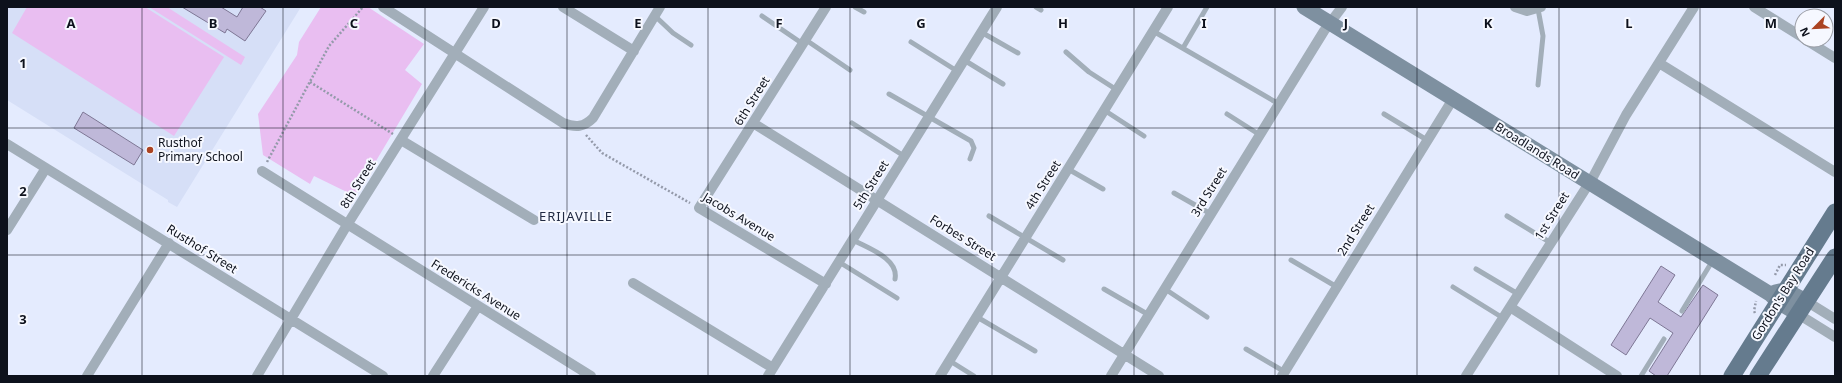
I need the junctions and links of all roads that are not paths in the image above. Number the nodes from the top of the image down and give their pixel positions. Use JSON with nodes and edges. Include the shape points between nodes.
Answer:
{"nodes":[{"id":1,"x":383,"y":7,"type":"edge"},
{"id":2,"x":484,"y":7,"type":"edge"},
{"id":3,"x":563,"y":7,"type":"edge"},
{"id":4,"x":660,"y":7,"type":"edge"},
{"id":5,"x":856,"y":7,"type":"edge"},
{"id":6,"x":997,"y":7,"type":"edge"},
{"id":7,"x":1036,"y":7,"type":"edge"},
{"id":8,"x":1168,"y":7,"type":"edge"},
{"id":9,"x":1207,"y":7,"type":"edge"},
{"id":10,"x":1304,"y":7,"type":"edge"},
{"id":11,"x":1342,"y":7,"type":"edge"},
{"id":12,"x":1515,"y":7,"type":"edge"},
{"id":13,"x":1694,"y":7,"type":"edge"},
{"id":14,"x":1754,"y":7,"type":"edge"},
{"id":15,"x":823,"y":8,"type":"edge"},
{"id":16,"x":1539,"y":8,"type":"edge"},
{"id":17,"x":1041,"y":10,"type":"dead end"},
{"id":18,"x":864,"y":12,"type":"dead end"},
{"id":19,"x":655,"y":16,"type":"junction"},
{"id":20,"x":762,"y":16,"type":"dead end"},
{"id":21,"x":1331,"y":23,"type":"junction"},
{"id":22,"x":1153,"y":31,"type":"junction"},
{"id":23,"x":981,"y":32,"type":"junction"},
{"id":24,"x":1794,"y":32,"type":"edge"},
{"id":25,"x":804,"y":42,"type":"junction"},
{"id":26,"x":912,"y":42,"type":"dead end"},
{"id":27,"x":691,"y":45,"type":"dead end"},
{"id":28,"x":1183,"y":48,"type":"junction"},
{"id":29,"x":1819,"y":48,"type":"edge"},
{"id":30,"x":634,"y":51,"type":"junction"},
{"id":31,"x":1066,"y":52,"type":"dead end"},
{"id":32,"x":1018,"y":53,"type":"dead end"},
{"id":33,"x":454,"y":54,"type":"junction"},
{"id":34,"x":1835,"y":58,"type":"edge"},
{"id":35,"x":964,"y":60,"type":"junction"},
{"id":36,"x":1659,"y":63,"type":"junction"},
{"id":37,"x":850,"y":70,"type":"dead end"},
{"id":38,"x":957,"y":71,"type":"junction"},
{"id":39,"x":1003,"y":84,"type":"dead end"},
{"id":40,"x":1538,"y":85,"type":"dead end"},
{"id":41,"x":1117,"y":90,"type":"junction"},
{"id":42,"x":889,"y":94,"type":"dead end"},
{"id":43,"x":1453,"y":98,"type":"junction"},
{"id":44,"x":1279,"y":104,"type":"junction"},
{"id":45,"x":1104,"y":110,"type":"junction"},
{"id":46,"x":1226,"y":114,"type":"dead end"},
{"id":47,"x":1384,"y":114,"type":"dead end"},
{"id":48,"x":929,"y":116,"type":"junction"},
{"id":49,"x":753,"y":122,"type":"junction"},
{"id":50,"x":852,"y":123,"type":"dead end"},
{"id":51,"x":1260,"y":135,"type":"junction"},
{"id":52,"x":1144,"y":136,"type":"dead end"},
{"id":53,"x":401,"y":140,"type":"junction"},
{"id":54,"x":1427,"y":140,"type":"junction"},
{"id":55,"x":7,"y":144,"type":"edge"},
{"id":56,"x":904,"y":156,"type":"junction"},
{"id":57,"x":970,"y":159,"type":"dead end"},
{"id":58,"x":46,"y":168,"type":"junction"},
{"id":59,"x":1068,"y":169,"type":"junction"},
{"id":60,"x":262,"y":170,"type":"road end"},
{"id":61,"x":1835,"y":172,"type":"edge"},
{"id":62,"x":1589,"y":183,"type":"junction"},
{"id":63,"x":1103,"y":190,"type":"dead end"},
{"id":64,"x":1174,"y":193,"type":"dead end"},
{"id":65,"x":877,"y":200,"type":"junction"},
{"id":66,"x":699,"y":208,"type":"joint"},
{"id":67,"x":1835,"y":212,"type":"edge"},
{"id":68,"x":1211,"y":214,"type":"junction"},
{"id":69,"x":989,"y":216,"type":"dead end"},
{"id":70,"x":1508,"y":216,"type":"dead end"},
{"id":71,"x":534,"y":220,"type":"dead end"},
{"id":72,"x":347,"y":225,"type":"junction"},
{"id":73,"x":7,"y":230,"type":"edge"},
{"id":74,"x":1025,"y":238,"type":"junction"},
{"id":75,"x":853,"y":240,"type":"junction"},
{"id":76,"x":168,"y":243,"type":"junction"},
{"id":77,"x":1551,"y":243,"type":"junction"},
{"id":78,"x":1835,"y":257,"type":"edge"},
{"id":79,"x":1713,"y":259,"type":"junction"},
{"id":80,"x":1063,"y":260,"type":"dead end"},
{"id":81,"x":1290,"y":260,"type":"dead end"},
{"id":82,"x":839,"y":262,"type":"junction"},
{"id":83,"x":1476,"y":269,"type":"dead end"},
{"id":84,"x":1001,"y":278,"type":"junction"},
{"id":85,"x":896,"y":279,"type":"dead end"},
{"id":86,"x":633,"y":283,"type":"dead end"},
{"id":87,"x":826,"y":284,"type":"junction"},
{"id":88,"x":1337,"y":287,"type":"junction"},
{"id":89,"x":1453,"y":287,"type":"dead end"},
{"id":90,"x":1104,"y":289,"type":"dead end"},
{"id":91,"x":1165,"y":289,"type":"junction"},
{"id":92,"x":1518,"y":294,"type":"junction"},
{"id":93,"x":1778,"y":295,"type":"junction"},
{"id":94,"x":897,"y":298,"type":"dead end"},
{"id":95,"x":478,"y":306,"type":"junction"},
{"id":96,"x":1510,"y":307,"type":"junction"},
{"id":97,"x":1802,"y":307,"type":"junction"},
{"id":98,"x":1682,"y":311,"type":"dead end"},
{"id":99,"x":1149,"y":315,"type":"junction"},
{"id":100,"x":976,"y":317,"type":"junction"},
{"id":101,"x":1207,"y":317,"type":"dead end"},
{"id":102,"x":1503,"y":318,"type":"junction"},
{"id":103,"x":1835,"y":319,"type":"edge"},
{"id":104,"x":292,"y":320,"type":"junction"},
{"id":105,"x":1833,"y":332,"type":"edge"},
{"id":106,"x":1664,"y":339,"type":"dead end"},
{"id":107,"x":1246,"y":349,"type":"dead end"},
{"id":108,"x":1035,"y":351,"type":"dead end"},
{"id":109,"x":1124,"y":354,"type":"junction"},
{"id":110,"x":950,"y":361,"type":"junction"},
{"id":111,"x":771,"y":372,"type":"edge"},
{"id":112,"x":1283,"y":374,"type":"edge"},
{"id":113,"x":87,"y":376,"type":"edge"},
{"id":114,"x":257,"y":376,"type":"edge"},
{"id":115,"x":383,"y":376,"type":"edge"},
{"id":116,"x":433,"y":376,"type":"edge"},
{"id":117,"x":591,"y":376,"type":"edge"},
{"id":118,"x":940,"y":376,"type":"edge"},
{"id":119,"x":974,"y":376,"type":"edge"},
{"id":120,"x":1111,"y":376,"type":"edge"},
{"id":121,"x":1159,"y":376,"type":"edge"},
{"id":122,"x":1466,"y":376,"type":"edge"},
{"id":123,"x":1617,"y":376,"type":"edge"},
{"id":124,"x":1641,"y":376,"type":"edge"},
{"id":125,"x":1732,"y":376,"type":"edge"},
{"id":126,"x":1758,"y":376,"type":"edge"}],
"edges":[{"from":1,"to":33,"type":"street"},
{"from":2,"to":33,"type":"street","name":"8th Street"},
{"from":3,"to":30,"type":"street"},
{"from":4,"to":19,"type":"street"},
{"from":5,"to":18,"type":"lane"},
{"from":6,"to":23,"type":"street","name":"5th Street"},
{"from":7,"to":17,"type":"lane"},
{"from":8,"to":22,"type":"street","name":"4th Street"},
{"from":9,"to":28,"type":"lane"},
{"from":10,"to":21,"type":"main road","name":"Broadlands Road"},
{"from":11,"to":21,"type":"street","name":"3rd Street"},
{"from":12,"to":16,"type":"street","via":[[1527,11]]},
{"from":13,"to":36,"type":"street","name":"1st Street"},
{"from":14,"to":24,"type":"street"},
{"from":15,"to":25,"type":"street","name":"6th Street"},
{"from":16,"to":40,"type":"lane","via":[[1543,36]]},
{"from":19,"to":27,"type":"lane"},
{"from":19,"to":30,"type":"street"},
{"from":20,"to":25,"type":"lane"},
{"from":21,"to":43,"type":"main road","name":"Broadlands Road"},
{"from":21,"to":44,"type":"street","name":"3rd Street"},
{"from":22,"to":28,"type":"lane"},
{"from":22,"to":41,"type":"street","name":"4th Street"},
{"from":23,"to":32,"type":"lane"},
{"from":23,"to":35,"type":"street","name":"5th Street"},
{"from":25,"to":37,"type":"lane"},
{"from":25,"to":49,"type":"street","name":"6th Street"},
{"from":26,"to":38,"type":"lane"},
{"from":28,"to":44,"type":"lane"},
{"from":29,"to":34,"type":"street"},
{"from":30,"to":33,"type":"street","via":[[594,118],[587,124],[573,127]]},
{"from":31,"to":41,"type":"lane","via":[[1089,72]]},
{"from":33,"to":53,"type":"street","name":"8th Street"},
{"from":35,"to":38,"type":"street","name":"5th Street"},
{"from":35,"to":39,"type":"lane"},
{"from":36,"to":61,"type":"street"},
{"from":36,"to":62,"type":"street","name":"1st Street","via":[[1626,115]]},
{"from":38,"to":48,"type":"street","name":"5th Street"},
{"from":41,"to":45,"type":"street","name":"4th Street"},
{"from":42,"to":48,"type":"lane"},
{"from":43,"to":54,"type":"street","name":"2nd Street"},
{"from":43,"to":62,"type":"main road","name":"Broadlands Road"},
{"from":44,"to":51,"type":"street","name":"3rd Street"},
{"from":45,"to":52,"type":"lane"},
{"from":45,"to":59,"type":"street","name":"4th Street"},
{"from":46,"to":51,"type":"lane"},
{"from":47,"to":54,"type":"lane"},
{"from":48,"to":56,"type":"street","name":"5th Street"},
{"from":48,"to":57,"type":"lane","via":[[971,141],[974,148]]},
{"from":49,"to":65,"type":"street","name":"Forbes Street"},
{"from":49,"to":66,"type":"street","name":"6th Street"},
{"from":50,"to":56,"type":"lane"},
{"from":51,"to":68,"type":"street","name":"3rd Street"},
{"from":53,"to":71,"type":"street"},
{"from":53,"to":72,"type":"street","name":"8th Street"},
{"from":54,"to":88,"type":"street","name":"2nd Street"},
{"from":55,"to":58,"type":"street","name":"Rusthof Street"},
{"from":56,"to":65,"type":"street","name":"5th Street"},
{"from":58,"to":73,"type":"street"},
{"from":58,"to":76,"type":"street","name":"Rusthof Street"},
{"from":59,"to":63,"type":"lane"},
{"from":59,"to":74,"type":"street","name":"4th Street"},
{"from":60,"to":72,"type":"street","name":"Fredericks Avenue"},
{"from":62,"to":77,"type":"street","name":"1st Street"},
{"from":62,"to":79,"type":"main road","name":"Broadlands Road"},
{"from":64,"to":68,"type":"lane"},
{"from":65,"to":75,"type":"street","name":"5th Street"},
{"from":65,"to":84,"type":"street","name":"Forbes Street"},
{"from":66,"to":87,"type":"street","name":"Jacobs Avenue"},
{"from":67,"to":93,"type":"main road","name":"Gordon's Bay Road"},
{"from":68,"to":91,"type":"street","name":"3rd Street"},
{"from":69,"to":74,"type":"lane"},
{"from":70,"to":77,"type":"lane"},
{"from":72,"to":95,"type":"street","name":"Fredericks Avenue"},
{"from":72,"to":104,"type":"street","name":"8th Street"},
{"from":74,"to":80,"type":"lane"},
{"from":74,"to":84,"type":"street","name":"4th Street"},
{"from":75,"to":82,"type":"street","name":"5th Street"},
{"from":75,"to":85,"type":"lane","via":[[890,262]]},
{"from":76,"to":104,"type":"street","name":"Rusthof Street"},
{"from":76,"to":113,"type":"street"},
{"from":77,"to":92,"type":"street","name":"1st Street"},
{"from":78,"to":97,"type":"main road","name":"Gordon's Bay Road"},
{"from":79,"to":93,"type":"main road","name":"Broadlands Road"},
{"from":79,"to":98,"type":"lane"},
{"from":81,"to":88,"type":"lane"},
{"from":82,"to":87,"type":"street","name":"5th Street"},
{"from":82,"to":94,"type":"lane"},
{"from":83,"to":92,"type":"lane"},
{"from":84,"to":100,"type":"street","name":"4th Street"},
{"from":84,"to":109,"type":"street","name":"Forbes Street"},
{"from":86,"to":111,"type":"street"},
{"from":87,"to":111,"type":"street","name":"5th Street"},
{"from":88,"to":112,"type":"street","name":"2nd Street"},
{"from":89,"to":102,"type":"lane"},
{"from":90,"to":99,"type":"lane"},
{"from":91,"to":99,"type":"street","name":"3rd Street"},
{"from":91,"to":101,"type":"lane"},
{"from":92,"to":96,"type":"street","name":"1st Street"},
{"from":93,"to":97,"type":"main road","name":"Broadlands Road"},
{"from":93,"to":125,"type":"main road","name":"Gordon's Bay Road"},
{"from":95,"to":116,"type":"street"},
{"from":95,"to":117,"type":"street","name":"Fredericks Avenue"},
{"from":96,"to":102,"type":"street","name":"1st Street"},
{"from":96,"to":123,"type":"street"},
{"from":97,"to":103,"type":"street"},
{"from":97,"to":105,"type":"street"},
{"from":97,"to":126,"type":"main road","name":"Gordon's Bay Road"},
{"from":99,"to":109,"type":"street","name":"3rd Street"},
{"from":100,"to":108,"type":"lane"},
{"from":100,"to":110,"type":"street","name":"4th Street"},
{"from":102,"to":122,"type":"street","name":"1st Street"},
{"from":104,"to":114,"type":"street","name":"8th Street"},
{"from":104,"to":115,"type":"street","name":"Rusthof Street"},
{"from":106,"to":124,"type":"lane"},
{"from":107,"to":112,"type":"lane"},
{"from":109,"to":120,"type":"street","name":"3rd Street"},
{"from":109,"to":121,"type":"street","name":"Forbes Street"},
{"from":110,"to":118,"type":"street","name":"4th Street"},
{"from":110,"to":119,"type":"lane"}]}
